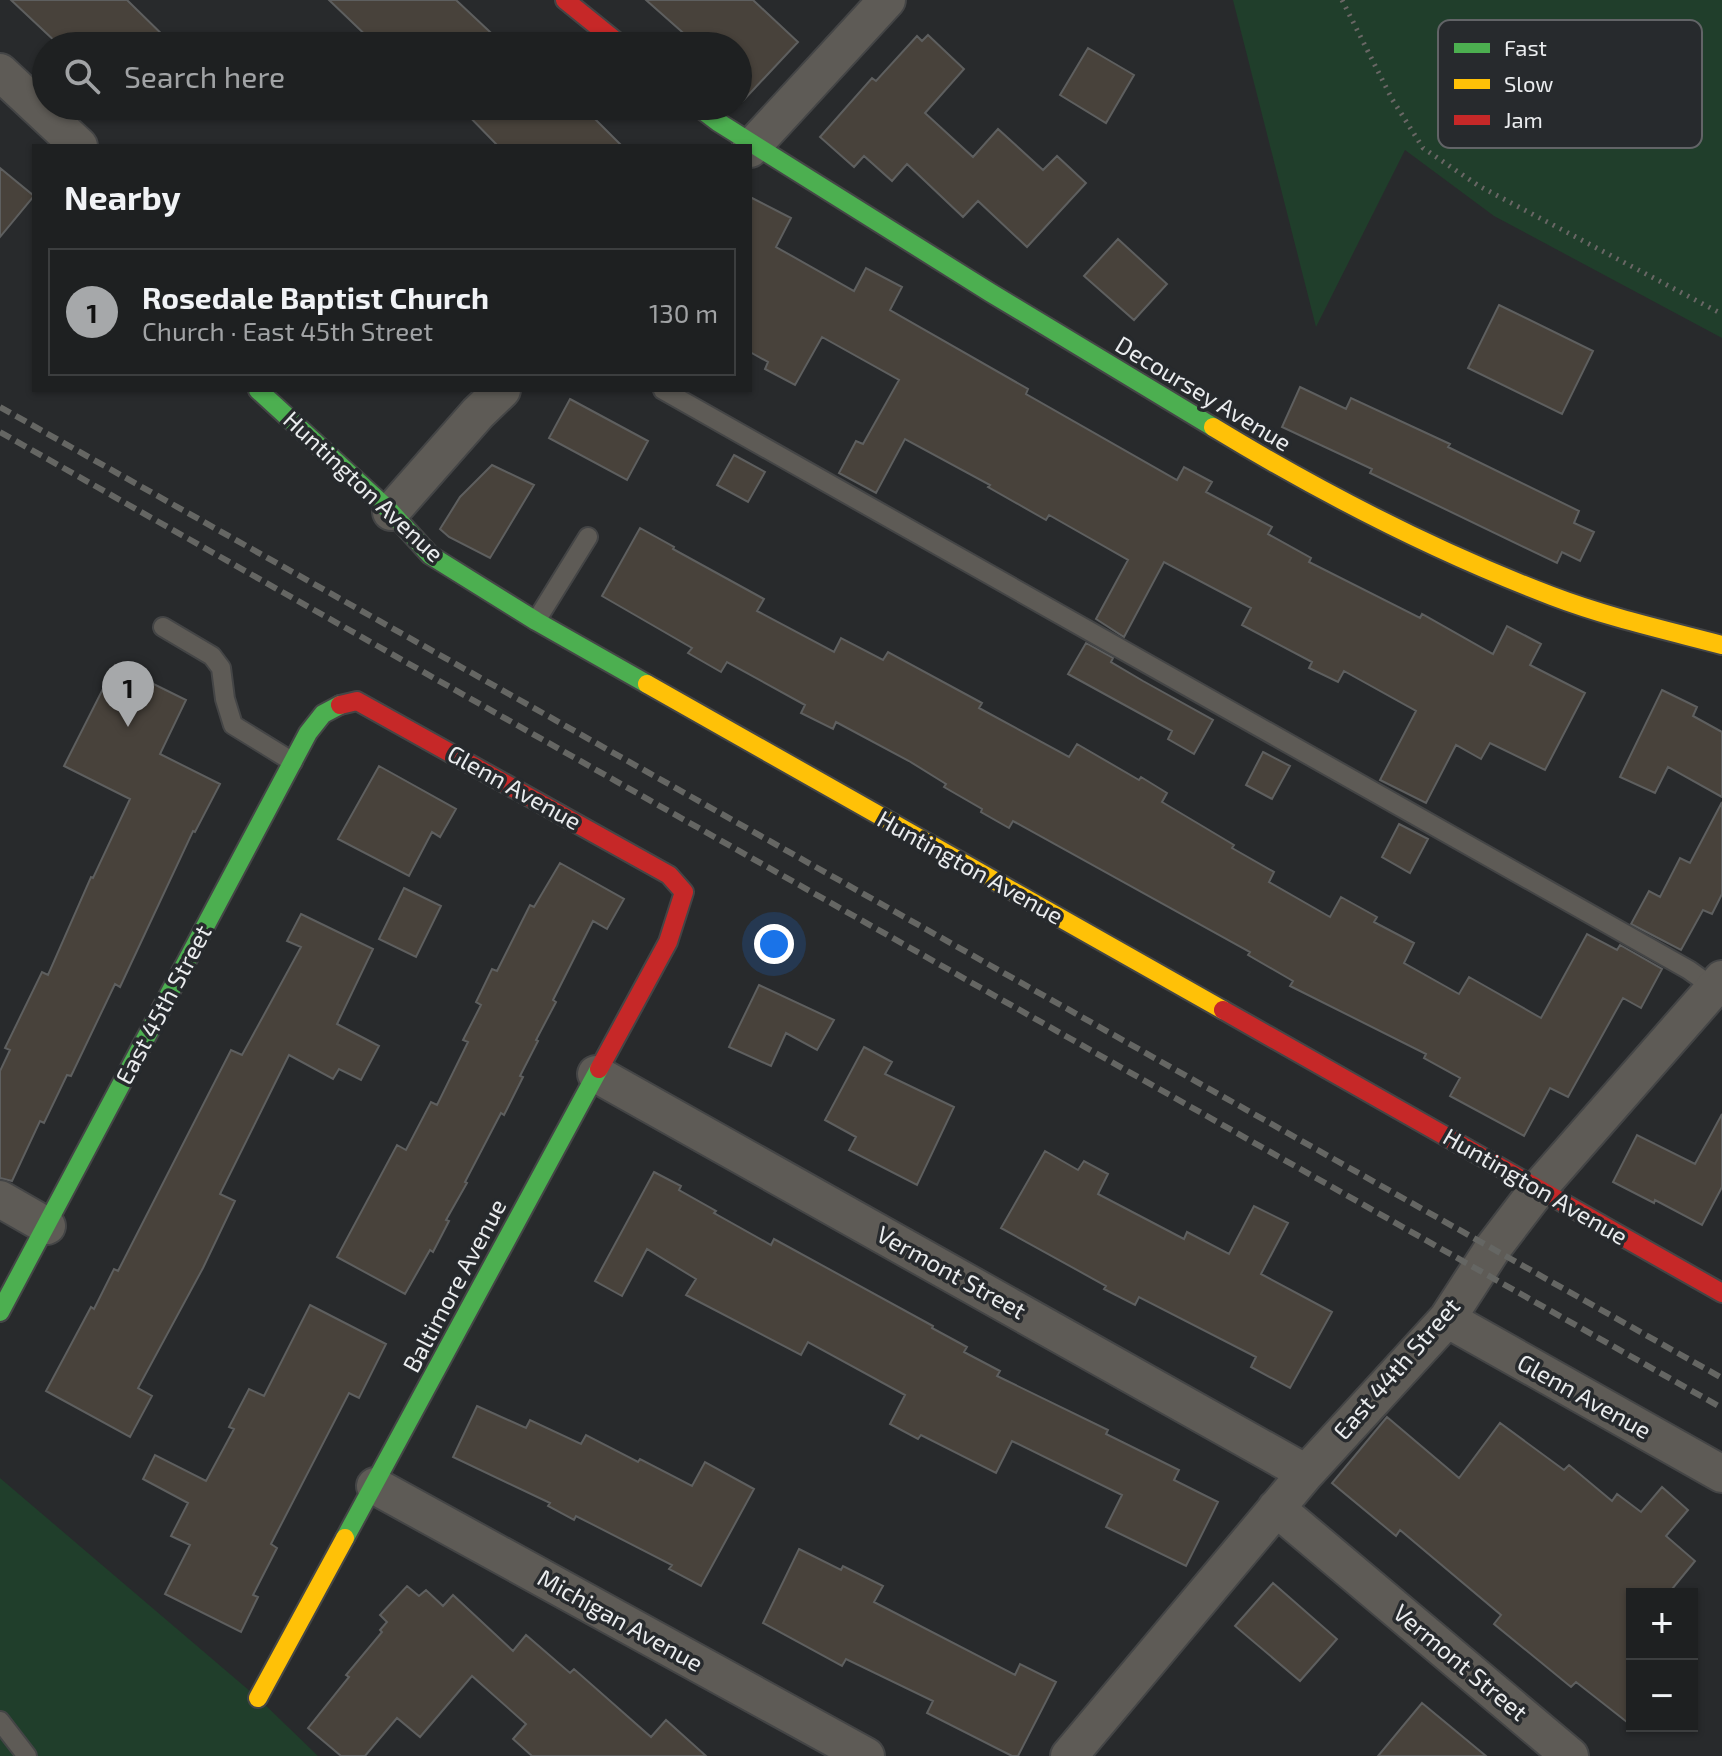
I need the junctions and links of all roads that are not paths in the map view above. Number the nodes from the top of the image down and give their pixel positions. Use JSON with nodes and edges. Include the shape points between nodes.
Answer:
{"nodes":[{"id":1,"x":565,"y":0,"type":"edge"},
{"id":2,"x":887,"y":0,"type":"edge"},
{"id":3,"x":605,"y":32,"type":"edge"},
{"id":4,"x":0,"y":72,"type":"edge"},
{"id":5,"x":32,"y":102,"type":"edge"},
{"id":6,"x":51,"y":120,"type":"edge"},
{"id":7,"x":715,"y":120,"type":"edge"},
{"id":8,"x":77,"y":144,"type":"edge"},
{"id":9,"x":750,"y":144,"type":"edge"},
{"id":10,"x":753,"y":146,"type":"edge"},
{"id":11,"x":260,"y":392,"type":"edge"},
{"id":12,"x":500,"y":392,"type":"edge"},
{"id":13,"x":667,"y":392,"type":"edge"},
{"id":14,"x":391,"y":512,"type":"junction"},
{"id":15,"x":588,"y":537,"type":"dead end"},
{"id":16,"x":536,"y":621,"type":"junction"},
{"id":17,"x":163,"y":627,"type":"dead end"},
{"id":18,"x":1722,"y":645,"type":"edge"},
{"id":19,"x":337,"y":704,"type":"joint"},
{"id":20,"x":293,"y":762,"type":"junction"},
{"id":21,"x":684,"y":892,"type":"joint"},
{"id":22,"x":1718,"y":983,"type":"edge"},
{"id":23,"x":596,"y":1074,"type":"junction"},
{"id":24,"x":1538,"y":1189,"type":"junction"},
{"id":25,"x":0,"y":1199,"type":"edge"},
{"id":26,"x":47,"y":1226,"type":"junction"},
{"id":27,"x":1722,"y":1293,"type":"edge"},
{"id":28,"x":0,"y":1312,"type":"edge"},
{"id":29,"x":1447,"y":1319,"type":"junction"},
{"id":30,"x":1306,"y":1473,"type":"junction"},
{"id":31,"x":1722,"y":1474,"type":"edge"},
{"id":32,"x":375,"y":1486,"type":"junction"},
{"id":33,"x":1276,"y":1508,"type":"junction"},
{"id":34,"x":258,"y":1698,"type":"dead end"},
{"id":35,"x":0,"y":1721,"type":"edge"},
{"id":36,"x":27,"y":1756,"type":"edge"},
{"id":37,"x":866,"y":1756,"type":"edge"},
{"id":38,"x":1069,"y":1756,"type":"edge"},
{"id":39,"x":1570,"y":1756,"type":"edge"}],
"edges":[{"from":1,"to":3,"type":"street"},
{"from":2,"to":10,"type":"street"},
{"from":4,"to":5,"type":"street"},
{"from":6,"to":8,"type":"street"},
{"from":7,"to":9,"type":"street","name":"Decoursey Avenue"},
{"from":10,"to":18,"type":"street","name":"Decoursey Avenue","via":[[1283,470],[1460,558],[1552,596]]},
{"from":11,"to":14,"type":"street","name":"Huntington Avenue"},
{"from":12,"to":14,"type":"street"},
{"from":13,"to":22,"type":"lane"},
{"from":14,"to":16,"type":"street","name":"Huntington Avenue","via":[[430,555]]},
{"from":15,"to":16,"type":"lane"},
{"from":16,"to":24,"type":"street","name":"Huntington Avenue"},
{"from":17,"to":20,"type":"lane","via":[[212,656],[221,668],[233,725]]},
{"from":19,"to":20,"type":"street","name":"East 45th Street","via":[[321,715]]},
{"from":19,"to":21,"type":"street","name":"Glenn Avenue","via":[[357,701],[669,875]]},
{"from":20,"to":26,"type":"street","name":"East 45th Street"},
{"from":21,"to":23,"type":"street","name":"Baltimore Avenue","via":[[668,942]]},
{"from":22,"to":24,"type":"street","name":"East 44th Street"},
{"from":23,"to":30,"type":"street","name":"Vermont Street"},
{"from":23,"to":32,"type":"street","name":"Baltimore Avenue"},
{"from":24,"to":27,"type":"street","name":"Huntington Avenue"},
{"from":24,"to":29,"type":"street","name":"East 44th Street"},
{"from":25,"to":26,"type":"street"},
{"from":26,"to":28,"type":"street","name":"East 45th Street"},
{"from":29,"to":30,"type":"street","name":"East 44th Street"},
{"from":29,"to":31,"type":"street","name":"Glenn Avenue"},
{"from":30,"to":33,"type":"street","name":"East 44th Street"},
{"from":32,"to":34,"type":"street","name":"Baltimore Avenue"},
{"from":32,"to":37,"type":"street","name":"Michigan Avenue"},
{"from":33,"to":38,"type":"street","name":"East 44th Street"},
{"from":33,"to":39,"type":"street","name":"Vermont Street"},
{"from":35,"to":36,"type":"lane"}]}
